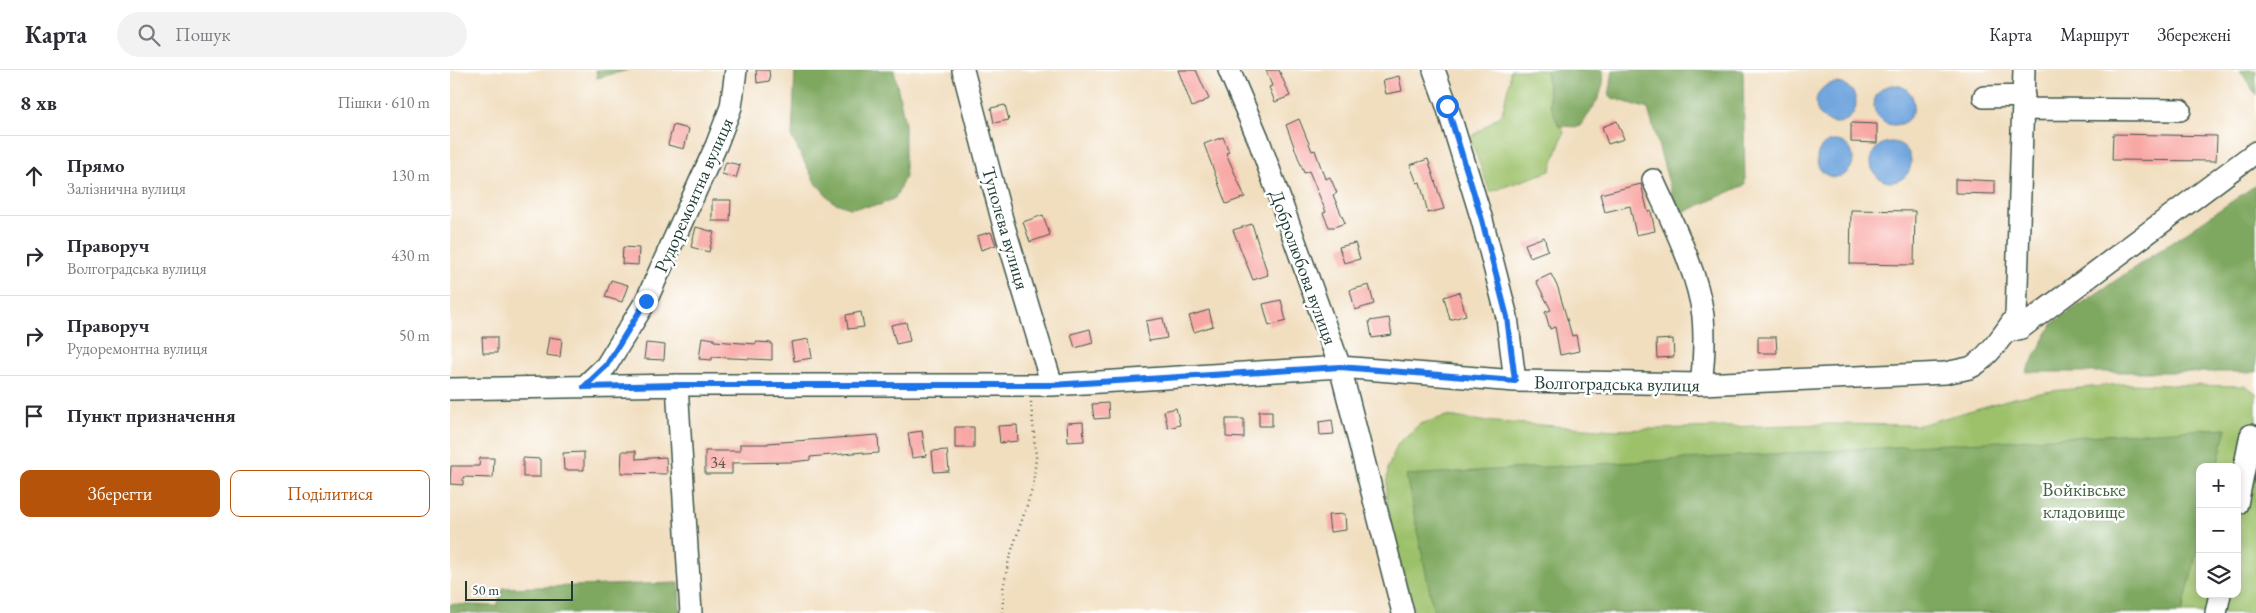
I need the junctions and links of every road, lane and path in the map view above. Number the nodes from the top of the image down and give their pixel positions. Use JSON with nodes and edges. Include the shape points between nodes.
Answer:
{"nodes":[{"id":1,"x":736,"y":70,"type":"edge"},
{"id":2,"x":963,"y":70,"type":"edge"},
{"id":3,"x":1229,"y":70,"type":"edge"},
{"id":4,"x":1434,"y":70,"type":"edge"},
{"id":5,"x":2024,"y":70,"type":"edge"},
{"id":6,"x":1984,"y":97,"type":"dead end"},
{"id":7,"x":2024,"y":103,"type":"junction"},
{"id":8,"x":2180,"y":110,"type":"dead end"},
{"id":9,"x":2256,"y":152,"type":"edge"},
{"id":10,"x":1653,"y":180,"type":"dead end"},
{"id":11,"x":2006,"y":332,"type":"junction"},
{"id":12,"x":1340,"y":367,"type":"junction"},
{"id":13,"x":1515,"y":381,"type":"junction"},
{"id":14,"x":1701,"y":384,"type":"junction"},
{"id":15,"x":677,"y":385,"type":"junction"},
{"id":16,"x":1030,"y":385,"type":"junction"},
{"id":17,"x":1052,"y":385,"type":"junction"},
{"id":18,"x":584,"y":387,"type":"junction"},
{"id":19,"x":450,"y":389,"type":"edge"},
{"id":20,"x":2251,"y":435,"type":"dead end"},
{"id":21,"x":2241,"y":484,"type":"edge"},
{"id":22,"x":2219,"y":598,"type":"edge"},
{"id":23,"x":691,"y":613,"type":"edge"},
{"id":24,"x":1003,"y":613,"type":"edge"},
{"id":25,"x":1403,"y":613,"type":"edge"},
{"id":26,"x":2216,"y":613,"type":"edge"}],
"edges":[{"from":1,"to":18,"type":"street","name":"Рудоремонтна вулиця","via":[[731,107],[716,146],[646,301],[606,366]]},
{"from":2,"to":17,"type":"street","name":"Туполєва вулиця","via":[[1003,223]]},
{"from":3,"to":12,"type":"street","name":"Добролюбова вулиця","via":[[1258,138]]},
{"from":4,"to":13,"type":"street","via":[[1482,220],[1507,317]]},
{"from":5,"to":7,"type":"street"},
{"from":6,"to":7,"type":"street"},
{"from":7,"to":8,"type":"street"},
{"from":7,"to":11,"type":"street","via":[[2016,316]]},
{"from":9,"to":11,"type":"street","via":[[2021,328]]},
{"from":10,"to":14,"type":"street","via":[[1680,240],[1697,289],[1703,315]]},
{"from":11,"to":14,"type":"street","name":"Волгоградська вулиця","via":[[1971,367],[1946,373]]},
{"from":12,"to":13,"type":"street","name":"Волгоградська вулиця"},
{"from":12,"to":17,"type":"street","name":"Волгоградська вулиця"},
{"from":12,"to":25,"type":"street","name":"Добролюбова вулиця"},
{"from":13,"to":14,"type":"street","name":"Волгоградська вулиця"},
{"from":15,"to":16,"type":"street","name":"Волгоградська вулиця"},
{"from":15,"to":18,"type":"street","name":"Волгоградська вулиця"},
{"from":15,"to":23,"type":"street"},
{"from":16,"to":17,"type":"street","name":"Волгоградська вулиця"},
{"from":16,"to":24,"type":"path","via":[[1036,456],[1034,487],[1010,559]]},
{"from":18,"to":19,"type":"street","name":"Волгоградська вулиця"},
{"from":20,"to":21,"type":"street"},
{"from":22,"to":26,"type":"street"}]}
